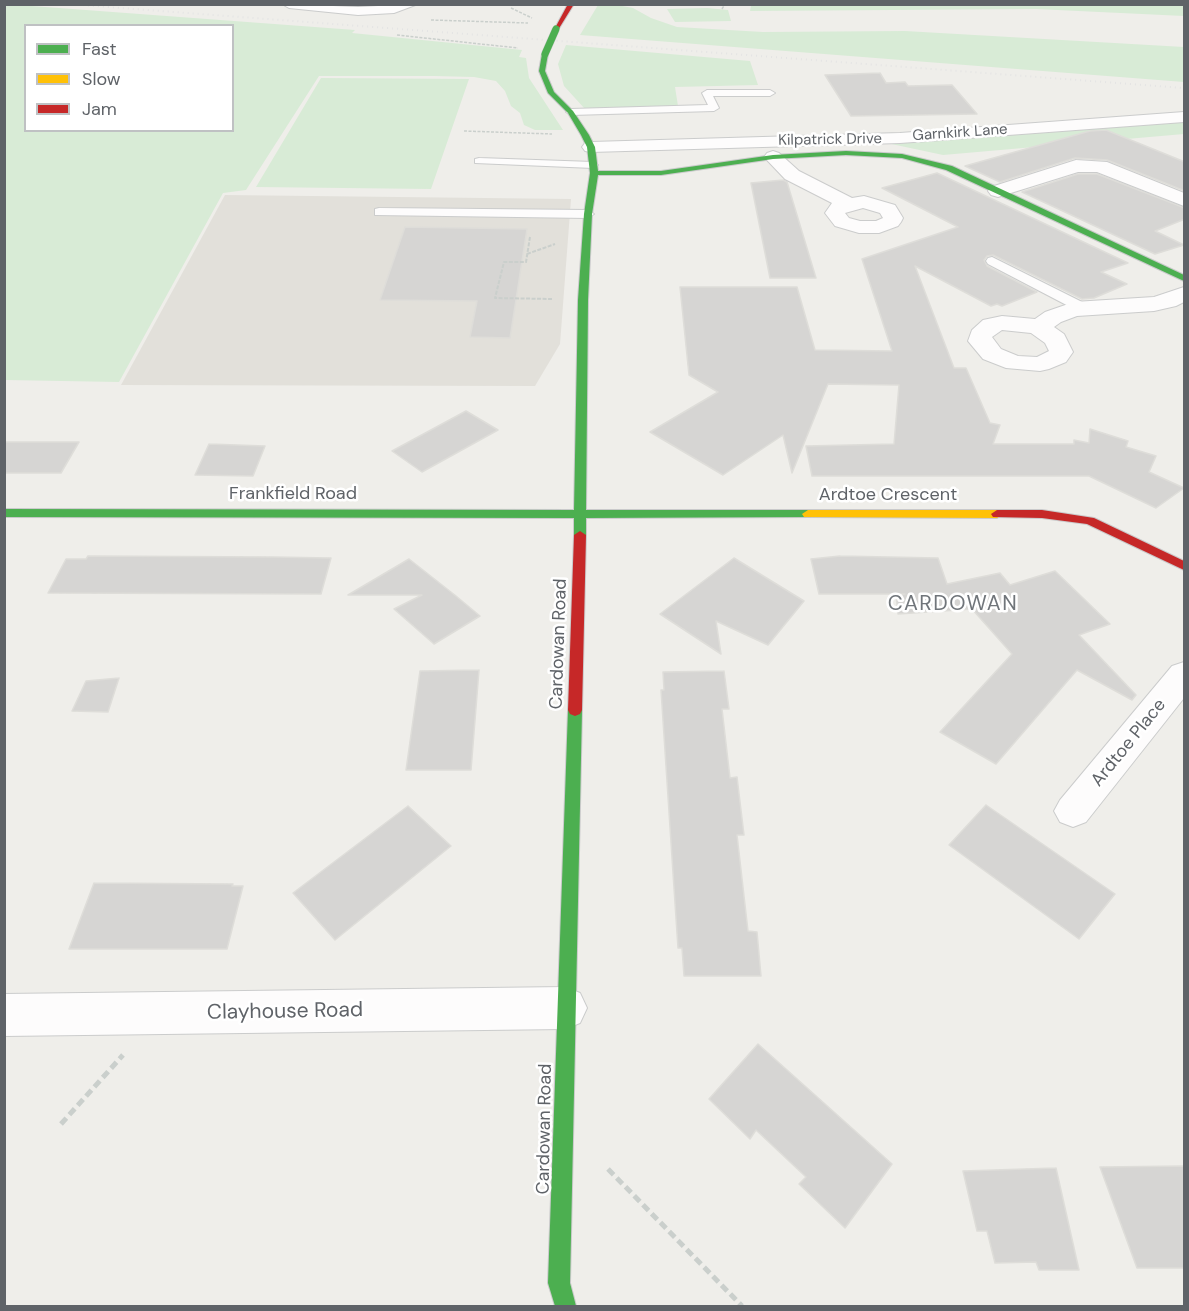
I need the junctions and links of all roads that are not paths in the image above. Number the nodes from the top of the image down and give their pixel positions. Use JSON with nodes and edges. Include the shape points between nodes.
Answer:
{"nodes":[{"id":1,"x":289,"y":4,"type":"edge"},
{"id":2,"x":411,"y":4,"type":"edge"},
{"id":3,"x":571,"y":4,"type":"edge"},
{"id":4,"x":770,"y":93,"type":"dead end"},
{"id":5,"x":571,"y":112,"type":"junction"},
{"id":6,"x":1185,"y":117,"type":"edge"},
{"id":7,"x":588,"y":141,"type":"junction"},
{"id":8,"x":773,"y":157,"type":"junction"},
{"id":9,"x":479,"y":161,"type":"dead end"},
{"id":10,"x":594,"y":169,"type":"junction"},
{"id":11,"x":998,"y":190,"type":"junction"},
{"id":12,"x":1185,"y":200,"type":"edge"},
{"id":13,"x":846,"y":204,"type":"dead end"},
{"id":14,"x":380,"y":212,"type":"dead end"},
{"id":15,"x":588,"y":214,"type":"junction"},
{"id":16,"x":992,"y":261,"type":"dead end"},
{"id":17,"x":1185,"y":278,"type":"edge"},
{"id":18,"x":1185,"y":294,"type":"edge"},
{"id":19,"x":1083,"y":308,"type":"junction"},
{"id":20,"x":1039,"y":328,"type":"dead end"},
{"id":21,"x":581,"y":512,"type":"junction"},
{"id":22,"x":4,"y":513,"type":"edge"},
{"id":23,"x":1185,"y":566,"type":"edge"},
{"id":24,"x":1185,"y":675,"type":"edge"},
{"id":25,"x":1073,"y":811,"type":"dead end"},
{"id":26,"x":566,"y":1008,"type":"junction"},
{"id":27,"x":4,"y":1015,"type":"edge"},
{"id":28,"x":565,"y":1306,"type":"edge"}],
"edges":[{"from":1,"to":2,"type":"street","via":[[357,11]]},
{"from":3,"to":5,"type":"street","name":"Cardowan Road","bridge":true,"via":[[544,55],[542,71],[551,93]]},
{"from":4,"to":5,"type":"lane","via":[[707,93],[714,108]]},
{"from":5,"to":7,"type":"street","name":"Cardowan Road"},
{"from":6,"to":7,"type":"street","name":"Garnkirk Lane","via":[[900,138]]},
{"from":7,"to":10,"type":"street","name":"Cardowan Road"},
{"from":8,"to":10,"type":"street","name":"Kilpatrick Drive","via":[[661,173]]},
{"from":8,"to":11,"type":"street","name":"Kilpatrick Drive","via":[[846,153],[902,156],[949,168]]},
{"from":8,"to":13,"type":"street","via":[[792,175]]},
{"from":9,"to":10,"type":"lane"},
{"from":10,"to":15,"type":"street","name":"Cardowan Road"},
{"from":11,"to":12,"type":"street","via":[[1076,166],[1100,166]]},
{"from":11,"to":17,"type":"street","name":"Kilpatrick Drive"},
{"from":14,"to":15,"type":"lane"},
{"from":15,"to":21,"type":"street","name":"Cardowan Road"},
{"from":16,"to":19,"type":"lane"},
{"from":18,"to":19,"type":"street","via":[[1154,304]]},
{"from":19,"to":20,"type":"street","via":[[1062,313]]},
{"from":21,"to":22,"type":"street","name":"Frankfield Road"},
{"from":21,"to":23,"type":"street","name":"Ardtoe Crescent","via":[[1068,516],[1105,527]]},
{"from":21,"to":26,"type":"street","name":"Cardowan Road"},
{"from":24,"to":25,"type":"street","name":"Ardtoe Place"},
{"from":26,"to":27,"type":"street","name":"Clayhouse Road"},
{"from":26,"to":28,"type":"street","name":"Cardowan Road","via":[[559,1283]]}]}
